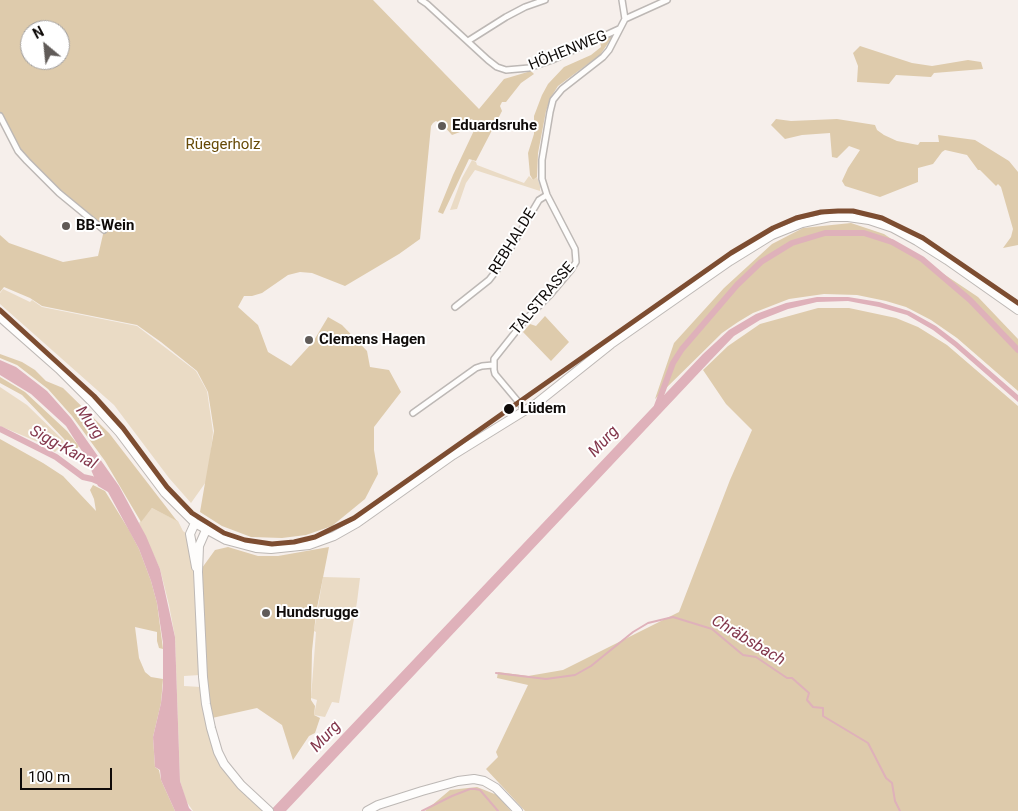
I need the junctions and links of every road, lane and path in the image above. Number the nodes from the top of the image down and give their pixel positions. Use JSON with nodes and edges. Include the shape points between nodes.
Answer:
{"nodes":[{"id":1,"x":421,"y":0,"type":"edge"},
{"id":2,"x":545,"y":0,"type":"edge"},
{"id":3,"x":622,"y":0,"type":"edge"},
{"id":4,"x":667,"y":0,"type":"edge"},
{"id":5,"x":430,"y":2,"type":"edge"},
{"id":6,"x":625,"y":19,"type":"junction"},
{"id":7,"x":620,"y":29,"type":"junction"},
{"id":8,"x":468,"y":42,"type":"junction"},
{"id":9,"x":0,"y":116,"type":"edge"},
{"id":10,"x":547,"y":195,"type":"junction"},
{"id":11,"x":104,"y":230,"type":"dead end"},
{"id":12,"x":455,"y":307,"type":"dead end"},
{"id":13,"x":1018,"y":310,"type":"edge"},
{"id":14,"x":0,"y":317,"type":"edge"},
{"id":15,"x":493,"y":365,"type":"junction"},
{"id":16,"x":526,"y":411,"type":"junction"},
{"id":17,"x":413,"y":413,"type":"dead end"},
{"id":18,"x":195,"y":523,"type":"junction"},
{"id":19,"x":206,"y":530,"type":"junction"},
{"id":20,"x":198,"y":572,"type":"junction"},
{"id":21,"x":268,"y":811,"type":"edge"},
{"id":22,"x":367,"y":811,"type":"edge"},
{"id":23,"x":518,"y":811,"type":"edge"}],
"edges":[{"from":1,"to":5,"type":"street","name":"HÖHENWEG"},
{"from":2,"to":8,"type":"street","via":[[506,17]]},
{"from":3,"to":6,"type":"street"},
{"from":4,"to":6,"type":"street"},
{"from":5,"to":8,"type":"street","name":"HÖHENWEG"},
{"from":6,"to":7,"type":"street","name":"TALSTRASSE"},
{"from":7,"to":8,"type":"street","name":"HÖHENWEG","via":[[552,60],[515,71],[497,67]]},
{"from":7,"to":10,"type":"street","name":"TALSTRASSE","via":[[603,57],[569,82],[553,100],[542,160],[542,179]]},
{"from":9,"to":11,"type":"street","via":[[27,161]]},
{"from":10,"to":12,"type":"street","name":"REBHALDE","via":[[539,200],[489,280]]},
{"from":10,"to":15,"type":"street","name":"TALSTRASSE","via":[[575,249],[576,262],[525,320]]},
{"from":13,"to":16,"type":"main road","via":[[947,260],[893,228],[869,220],[830,217],[772,235],[737,256],[611,344]]},
{"from":14,"to":18,"type":"main road","via":[[94,403],[165,493]]},
{"from":15,"to":16,"type":"street","via":[[495,374]]},
{"from":15,"to":17,"type":"street","via":[[476,368]]},
{"from":16,"to":19,"type":"main road","via":[[453,455],[357,523],[323,540],[296,548],[263,548],[240,544]]},
{"from":18,"to":19,"type":"main road"},
{"from":18,"to":20,"type":"main road","via":[[190,538]]},
{"from":19,"to":20,"type":"main road","via":[[200,546]]},
{"from":20,"to":21,"type":"main road","via":[[203,677],[214,740],[231,774]]},
{"from":22,"to":23,"type":"main road","via":[[474,778],[496,788]]}]}
